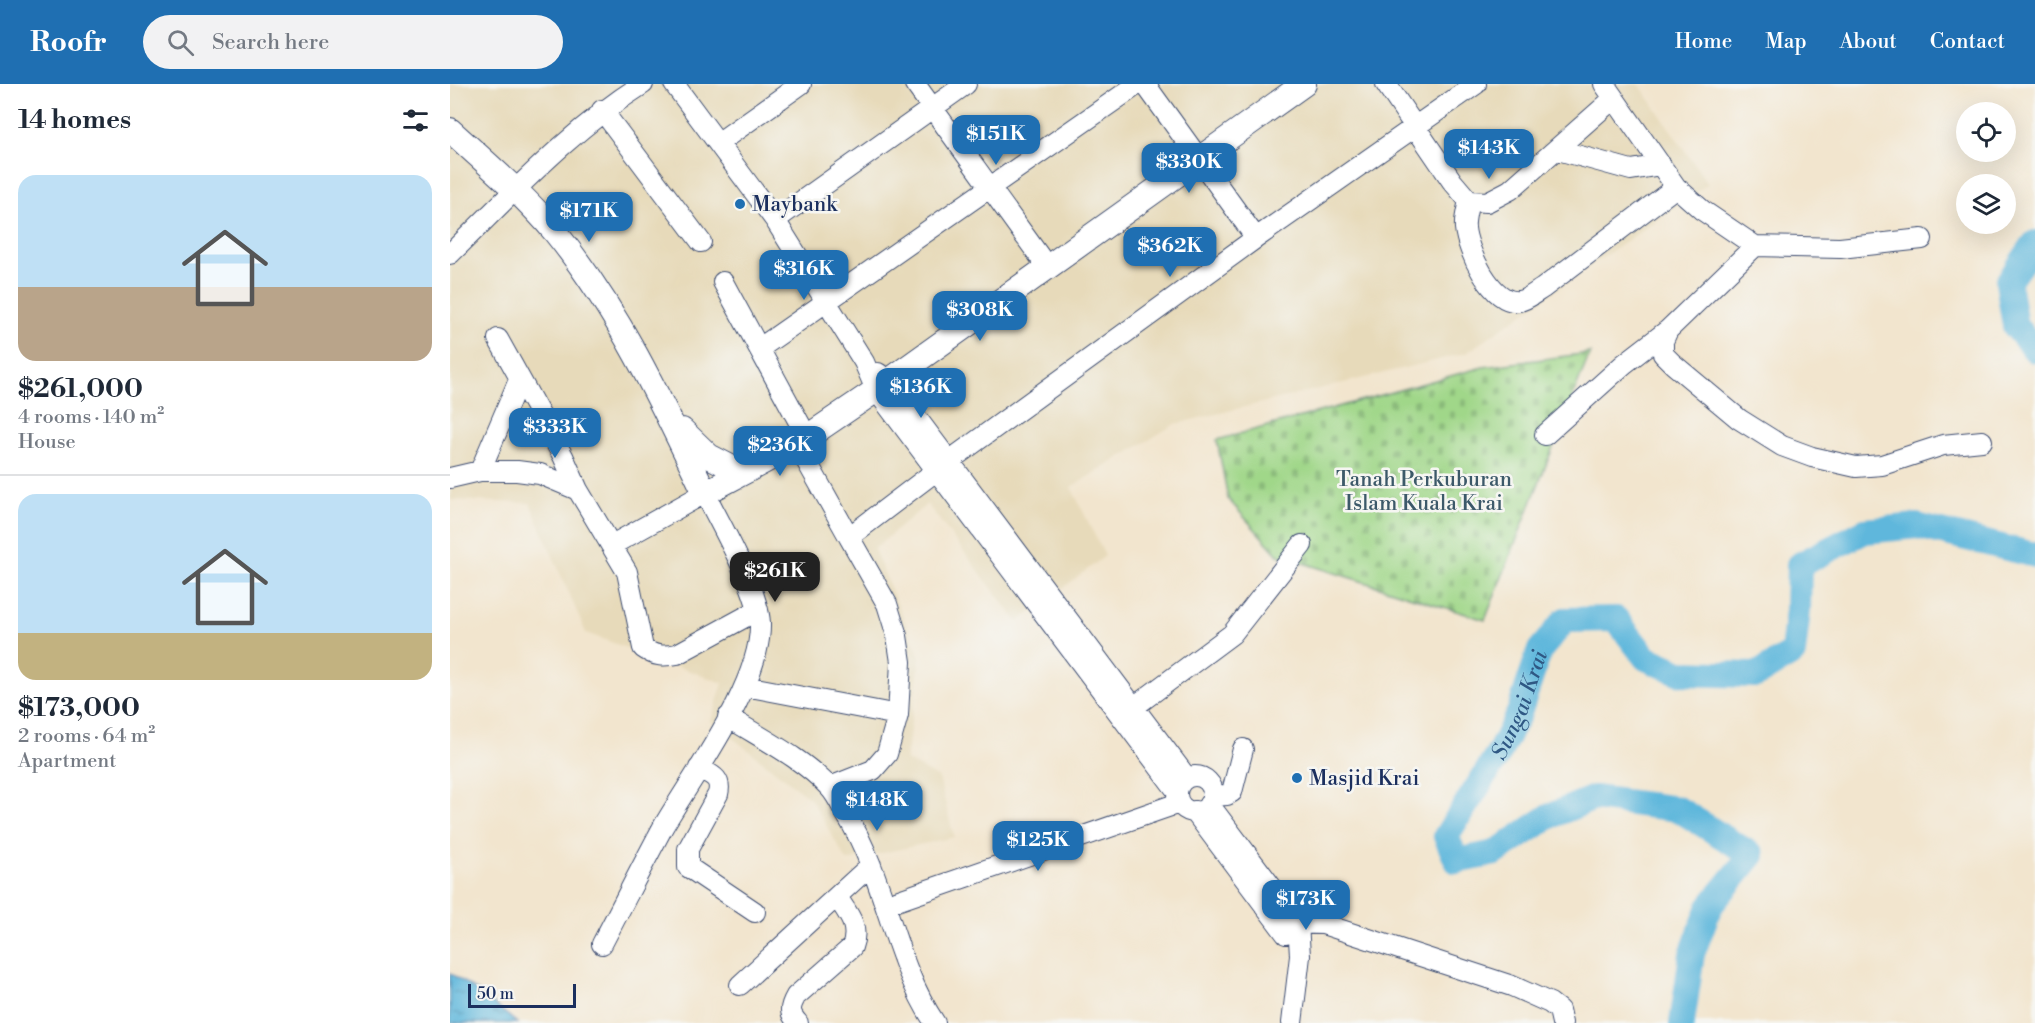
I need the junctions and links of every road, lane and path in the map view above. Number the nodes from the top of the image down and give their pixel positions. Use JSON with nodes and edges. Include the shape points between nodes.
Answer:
{"nodes":[{"id":1,"x":643,"y":84,"type":"edge"},
{"id":2,"x":674,"y":84,"type":"edge"},
{"id":3,"x":801,"y":84,"type":"edge"},
{"id":4,"x":915,"y":84,"type":"edge"},
{"id":5,"x":966,"y":84,"type":"edge"},
{"id":6,"x":1138,"y":84,"type":"edge"},
{"id":7,"x":1145,"y":84,"type":"edge"},
{"id":8,"x":1304,"y":84,"type":"edge"},
{"id":9,"x":1386,"y":84,"type":"edge"},
{"id":10,"x":1476,"y":84,"type":"edge"},
{"id":11,"x":1608,"y":92,"type":"edge"},
{"id":12,"x":932,"y":109,"type":"junction"},
{"id":13,"x":602,"y":110,"type":"junction"},
{"id":14,"x":1415,"y":129,"type":"junction"},
{"id":15,"x":450,"y":130,"type":"edge"},
{"id":16,"x":718,"y":142,"type":"junction"},
{"id":17,"x":1558,"y":150,"type":"junction"},
{"id":18,"x":1200,"y":160,"type":"junction"},
{"id":19,"x":1661,"y":165,"type":"junction"},
{"id":20,"x":989,"y":187,"type":"junction"},
{"id":21,"x":1677,"y":187,"type":"junction"},
{"id":22,"x":515,"y":192,"type":"junction"},
{"id":23,"x":1469,"y":201,"type":"junction"},
{"id":24,"x":775,"y":220,"type":"junction"},
{"id":25,"x":1256,"y":238,"type":"junction"},
{"id":26,"x":1922,"y":239,"type":"dead end"},
{"id":27,"x":701,"y":242,"type":"dead end"},
{"id":28,"x":1755,"y":246,"type":"junction"},
{"id":29,"x":450,"y":254,"type":"edge"},
{"id":30,"x":1048,"y":268,"type":"junction"},
{"id":31,"x":723,"y":282,"type":"dead end"},
{"id":32,"x":826,"y":302,"type":"junction"},
{"id":33,"x":1668,"y":330,"type":"junction"},
{"id":34,"x":498,"y":339,"type":"dead end"},
{"id":35,"x":760,"y":348,"type":"junction"},
{"id":36,"x":519,"y":380,"type":"junction"},
{"id":37,"x":882,"y":386,"type":"junction"},
{"id":38,"x":664,"y":407,"type":"junction"},
{"id":39,"x":1545,"y":435,"type":"dead end"},
{"id":40,"x":802,"y":440,"type":"junction"},
{"id":41,"x":1982,"y":441,"type":"dead end"},
{"id":42,"x":943,"y":466,"type":"junction"},
{"id":43,"x":480,"y":471,"type":"junction"},
{"id":44,"x":742,"y":473,"type":"junction"},
{"id":45,"x":450,"y":478,"type":"edge"},
{"id":46,"x":578,"y":490,"type":"junction"},
{"id":47,"x":705,"y":493,"type":"junction"},
{"id":48,"x":849,"y":537,"type":"junction"},
{"id":49,"x":612,"y":545,"type":"junction"},
{"id":50,"x":1302,"y":545,"type":"dead end"},
{"id":51,"x":758,"y":610,"type":"junction"},
{"id":52,"x":745,"y":686,"type":"junction"},
{"id":53,"x":1127,"y":712,"type":"junction"},
{"id":54,"x":898,"y":715,"type":"junction"},
{"id":55,"x":728,"y":717,"type":"junction"},
{"id":56,"x":1242,"y":749,"type":"dead end"},
{"id":57,"x":699,"y":768,"type":"junction"},
{"id":58,"x":830,"y":787,"type":"junction"},
{"id":59,"x":1193,"y":797,"type":"junction"},
{"id":60,"x":871,"y":865,"type":"junction"},
{"id":61,"x":837,"y":897,"type":"junction"},
{"id":62,"x":885,"y":905,"type":"junction"},
{"id":63,"x":755,"y":912,"type":"dead end"},
{"id":64,"x":1289,"y":922,"type":"junction"},
{"id":65,"x":602,"y":944,"type":"dead end"},
{"id":66,"x":740,"y":985,"type":"dead end"},
{"id":67,"x":798,"y":1023,"type":"edge"},
{"id":68,"x":935,"y":1023,"type":"edge"},
{"id":69,"x":1292,"y":1023,"type":"edge"},
{"id":70,"x":1562,"y":1023,"type":"edge"}],
"edges":[{"from":1,"to":13,"type":"street"},
{"from":2,"to":16,"type":"street"},
{"from":3,"to":16,"type":"street"},
{"from":4,"to":12,"type":"street"},
{"from":5,"to":12,"type":"street"},
{"from":6,"to":20,"type":"street"},
{"from":7,"to":18,"type":"street"},
{"from":8,"to":18,"type":"main road"},
{"from":9,"to":14,"type":"street"},
{"from":10,"to":14,"type":"street"},
{"from":11,"to":17,"type":"street"},
{"from":11,"to":19,"type":"street"},
{"from":12,"to":20,"type":"street"},
{"from":12,"to":24,"type":"street"},
{"from":13,"to":22,"type":"street"},
{"from":13,"to":27,"type":"street"},
{"from":14,"to":23,"type":"street"},
{"from":14,"to":25,"type":"street"},
{"from":15,"to":22,"type":"main road"},
{"from":16,"to":24,"type":"street"},
{"from":17,"to":19,"type":"street","via":[[1631,170]]},
{"from":17,"to":23,"type":"street","via":[[1510,190],[1487,202]]},
{"from":18,"to":25,"type":"street"},
{"from":18,"to":30,"type":"main road"},
{"from":19,"to":21,"type":"street"},
{"from":20,"to":30,"type":"street"},
{"from":20,"to":32,"type":"street"},
{"from":21,"to":23,"type":"street","via":[[1520,301],[1505,300],[1492,288],[1468,245],[1464,226]]},
{"from":21,"to":28,"type":"street","via":[[1702,210]]},
{"from":22,"to":29,"type":"street"},
{"from":22,"to":38,"type":"main road","via":[[554,231],[598,289]]},
{"from":24,"to":32,"type":"street"},
{"from":25,"to":42,"type":"street"},
{"from":26,"to":28,"type":"street","via":[[1840,248]]},
{"from":28,"to":33,"type":"street"},
{"from":30,"to":37,"type":"main road"},
{"from":31,"to":35,"type":"street"},
{"from":32,"to":35,"type":"street"},
{"from":32,"to":37,"type":"street"},
{"from":33,"to":39,"type":"street","via":[[1615,371]]},
{"from":33,"to":41,"type":"street","via":[[1663,354],[1673,364],[1739,419],[1782,446],[1812,457],[1856,467],[1882,465],[1943,445]]},
{"from":34,"to":36,"type":"street"},
{"from":35,"to":40,"type":"street"},
{"from":36,"to":43,"type":"street"},
{"from":36,"to":46,"type":"street"},
{"from":37,"to":40,"type":"main road"},
{"from":37,"to":42,"type":"street"},
{"from":38,"to":44,"type":"main road","via":[[695,445]]},
{"from":38,"to":47,"type":"main road"},
{"from":40,"to":44,"type":"main road"},
{"from":40,"to":48,"type":"street"},
{"from":42,"to":48,"type":"street"},
{"from":42,"to":53,"type":"street"},
{"from":43,"to":45,"type":"street"},
{"from":43,"to":46,"type":"street","via":[[540,474]]},
{"from":44,"to":47,"type":"main road"},
{"from":46,"to":49,"type":"street"},
{"from":47,"to":49,"type":"street"},
{"from":47,"to":51,"type":"street"},
{"from":48,"to":54,"type":"street","via":[[887,604],[897,636],[901,662]]},
{"from":49,"to":51,"type":"street","via":[[627,572],[643,648],[652,654],[677,654]]},
{"from":50,"to":53,"type":"street","via":[[1232,634]]},
{"from":51,"to":52,"type":"street","via":[[758,646]]},
{"from":52,"to":54,"type":"street"},
{"from":52,"to":55,"type":"street"},
{"from":53,"to":59,"type":"street"},
{"from":54,"to":58,"type":"street","via":[[887,754],[873,770]]},
{"from":55,"to":57,"type":"street"},
{"from":55,"to":58,"type":"street"},
{"from":56,"to":59,"type":"street","via":[[1232,792]]},
{"from":57,"to":63,"type":"street","via":[[717,778],[720,785],[688,849],[688,867]]},
{"from":57,"to":65,"type":"street"},
{"from":58,"to":60,"type":"street"},
{"from":59,"to":62,"type":"street"},
{"from":59,"to":64,"type":"street"},
{"from":60,"to":61,"type":"street"},
{"from":60,"to":62,"type":"street"},
{"from":61,"to":66,"type":"street"},
{"from":61,"to":67,"type":"street","via":[[854,922],[855,939],[852,947],[795,996],[790,1013]]},
{"from":62,"to":68,"type":"street","via":[[918,991]]},
{"from":64,"to":69,"type":"street","via":[[1300,956]]},
{"from":64,"to":70,"type":"street","via":[[1323,924],[1512,986],[1550,1003],[1559,1010]]}]}
